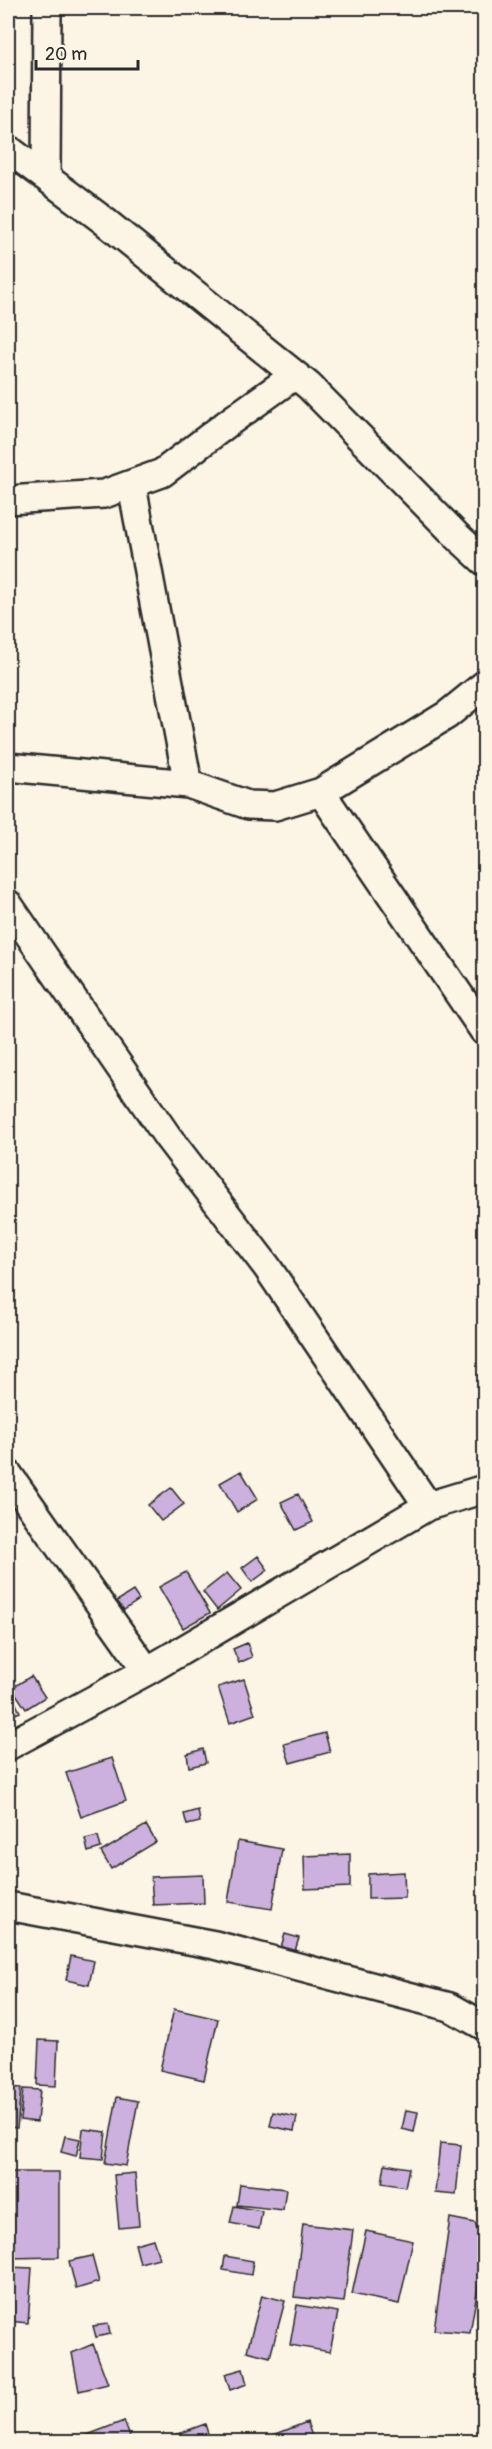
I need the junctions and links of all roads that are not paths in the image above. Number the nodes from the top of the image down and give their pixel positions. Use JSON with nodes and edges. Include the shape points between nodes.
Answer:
{"nodes":[{"id":1,"x":47,"y":8,"type":"edge"},
{"id":2,"x":8,"y":149,"type":"edge"},
{"id":3,"x":46,"y":177,"type":"junction"},
{"id":4,"x":295,"y":375,"type":"junction"},
{"id":5,"x":132,"y":486,"type":"junction"},
{"id":6,"x":8,"y":500,"type":"edge"},
{"id":7,"x":484,"y":561,"type":"edge"},
{"id":8,"x":484,"y":685,"type":"edge"},
{"id":9,"x":8,"y":767,"type":"edge"},
{"id":10,"x":188,"y":784,"type":"junction"},
{"id":11,"x":321,"y":792,"type":"junction"},
{"id":12,"x":8,"y":904,"type":"edge"},
{"id":13,"x":484,"y":1031,"type":"edge"},
{"id":14,"x":8,"y":1474,"type":"edge"},
{"id":15,"x":484,"y":1489,"type":"edge"},
{"id":16,"x":428,"y":1506,"type":"junction"},
{"id":17,"x":147,"y":1671,"type":"junction"},
{"id":18,"x":8,"y":1746,"type":"edge"},
{"id":19,"x":8,"y":1906,"type":"edge"},
{"id":20,"x":484,"y":2025,"type":"edge"}],
"edges":[{"from":1,"to":3,"type":"street"},
{"from":2,"to":3,"type":"street"},
{"from":3,"to":4,"type":"street"},
{"from":4,"to":5,"type":"street","via":[[162,473]]},
{"from":4,"to":7,"type":"street"},
{"from":5,"to":6,"type":"street","via":[[104,494]]},
{"from":5,"to":10,"type":"street"},
{"from":8,"to":11,"type":"street","via":[[447,715]]},
{"from":9,"to":10,"type":"street"},
{"from":10,"to":11,"type":"street","via":[[248,805],[275,806]]},
{"from":11,"to":13,"type":"street"},
{"from":12,"to":16,"type":"street","via":[[167,1136],[267,1267]]},
{"from":14,"to":17,"type":"street"},
{"from":15,"to":16,"type":"street"},
{"from":16,"to":17,"type":"street"},
{"from":17,"to":18,"type":"street"},
{"from":19,"to":20,"type":"street","via":[[215,1946],[450,2007]]}]}
